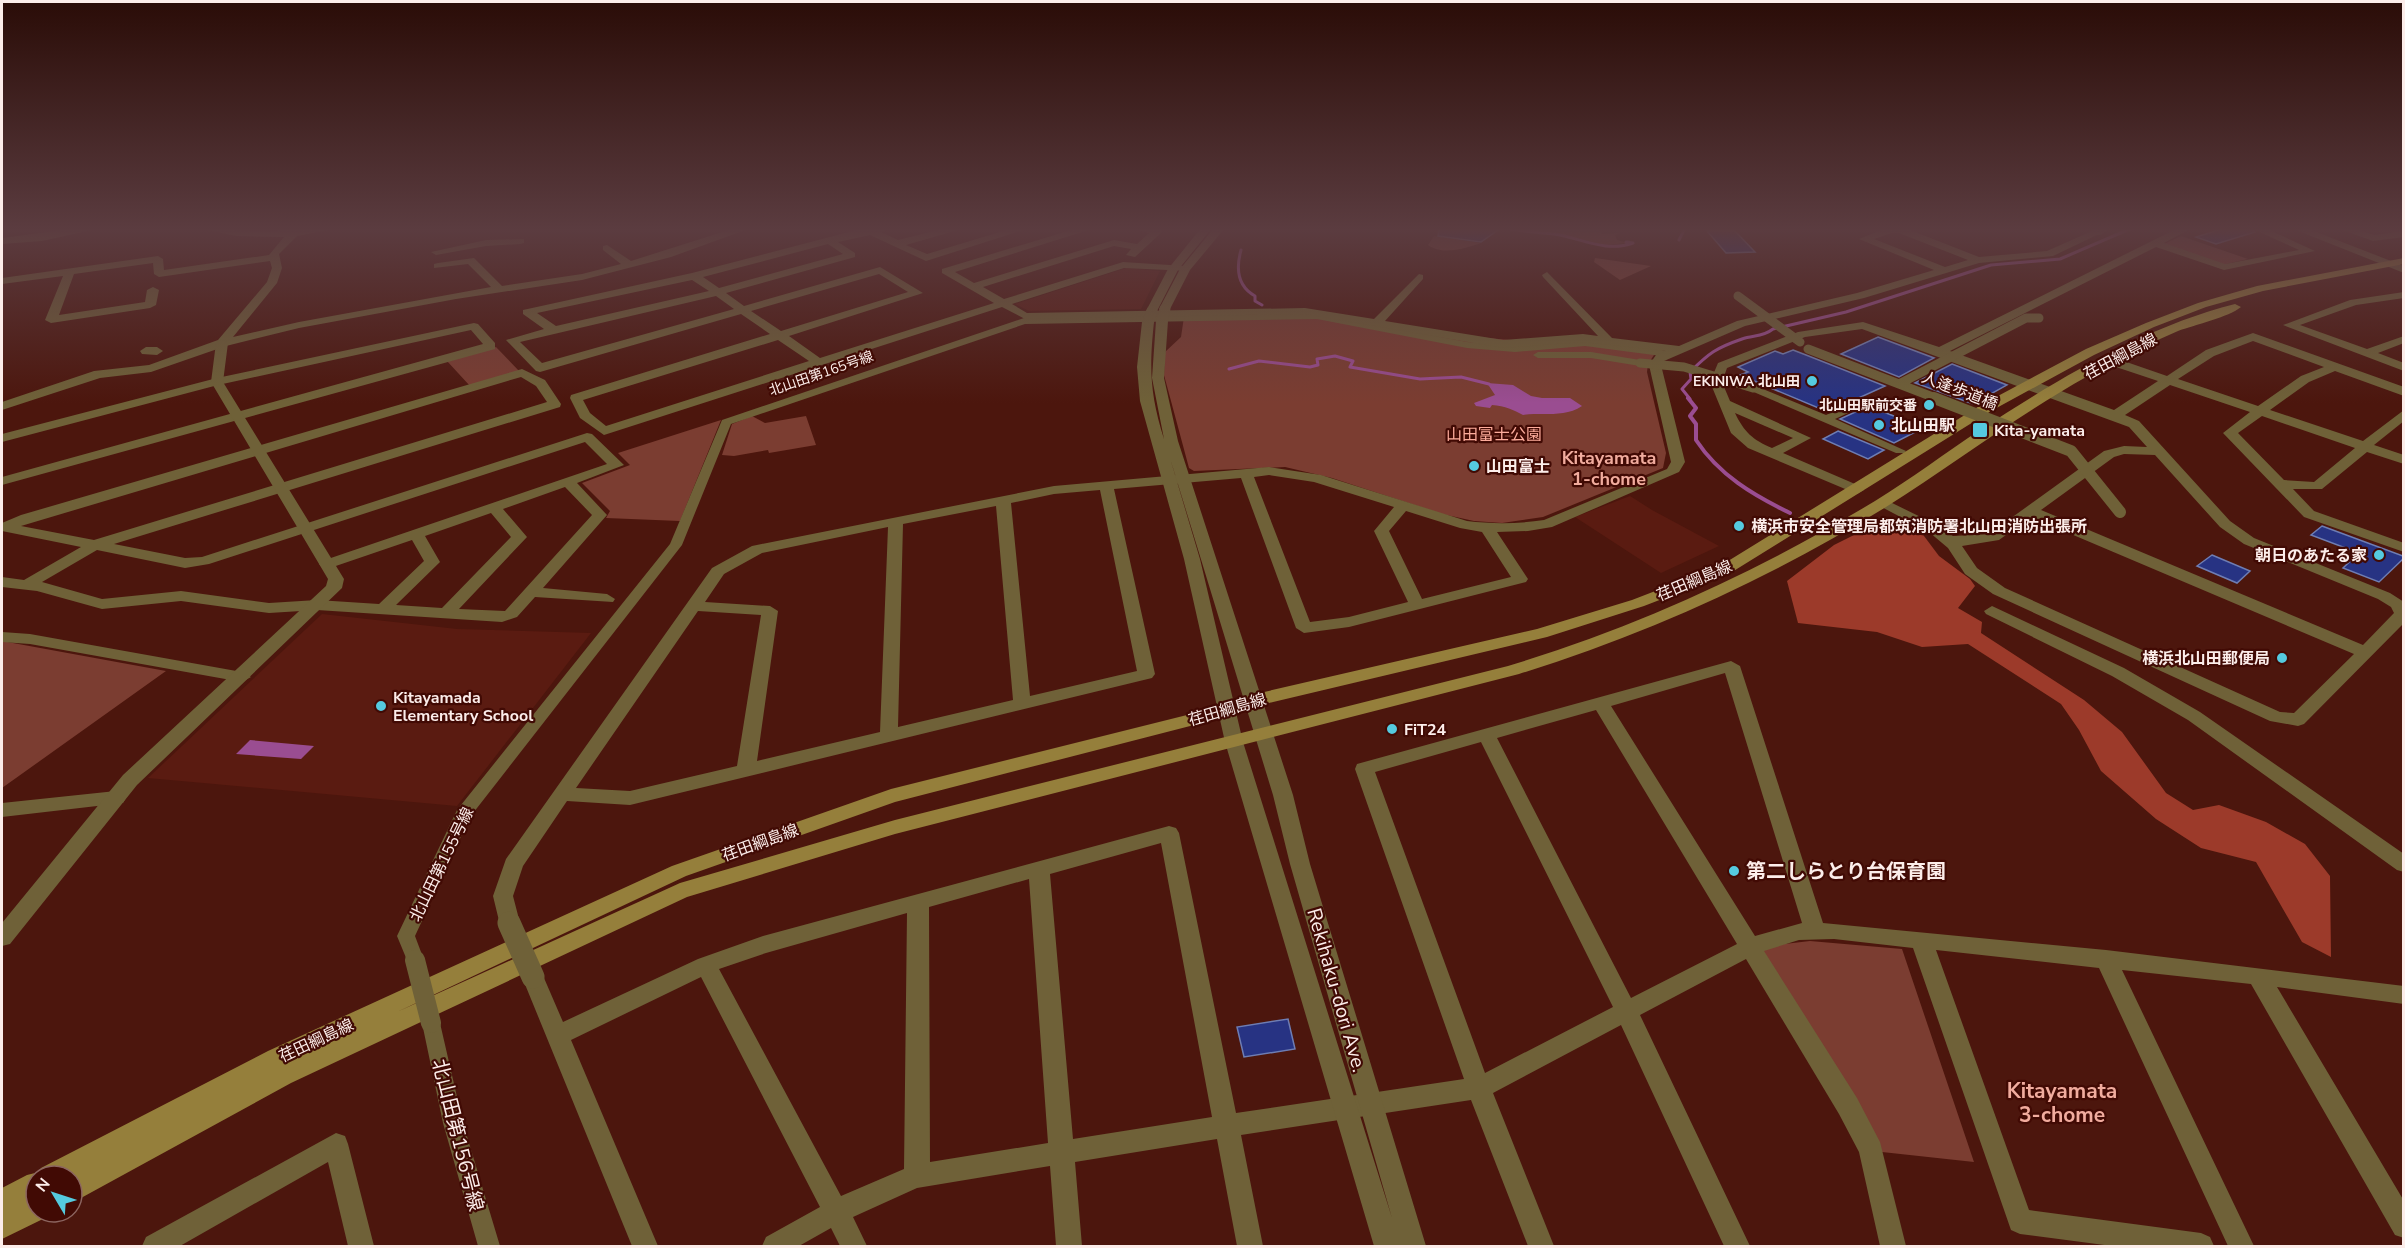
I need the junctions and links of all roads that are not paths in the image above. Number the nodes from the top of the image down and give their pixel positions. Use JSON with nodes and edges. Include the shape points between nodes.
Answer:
{"nodes":[{"id":1,"x":64,"y":286,"type":"edge"},
{"id":2,"x":270,"y":286,"type":"edge"},
{"id":3,"x":496,"y":286,"type":"edge"},
{"id":4,"x":524,"y":286,"type":"edge"},
{"id":5,"x":646,"y":286,"type":"edge"},
{"id":6,"x":710,"y":286,"type":"edge"},
{"id":7,"x":740,"y":286,"type":"edge"},
{"id":8,"x":823,"y":286,"type":"edge"},
{"id":9,"x":906,"y":286,"type":"edge"},
{"id":10,"x":1056,"y":286,"type":"edge"},
{"id":11,"x":1172,"y":286,"type":"edge"},
{"id":12,"x":1411,"y":286,"type":"edge"},
{"id":13,"x":1558,"y":286,"type":"edge"},
{"id":14,"x":1892,"y":286,"type":"edge"},
{"id":15,"x":2071,"y":286,"type":"edge"},
{"id":16,"x":2270,"y":286,"type":"edge"},
{"id":17,"x":2317,"y":286,"type":"edge"},
{"id":18,"x":972,"y":287,"type":"edge"},
{"id":19,"x":153,"y":290,"type":"dead end"},
{"id":20,"x":500,"y":290,"type":"junction"},
{"id":21,"x":719,"y":292,"type":"junction"},
{"id":22,"x":1738,"y":296,"type":"dead end"},
{"id":23,"x":2403,"y":296,"type":"edge"},
{"id":24,"x":1002,"y":304,"type":"junction"},
{"id":25,"x":744,"y":309,"type":"junction"},
{"id":26,"x":1159,"y":316,"type":"junction"},
{"id":27,"x":2039,"y":318,"type":"dead end"},
{"id":28,"x":1376,"y":324,"type":"junction"},
{"id":29,"x":552,"y":329,"type":"junction"},
{"id":30,"x":780,"y":335,"type":"junction"},
{"id":31,"x":2403,"y":339,"type":"edge"},
{"id":32,"x":1608,"y":340,"type":"junction"},
{"id":33,"x":222,"y":343,"type":"junction"},
{"id":34,"x":1502,"y":348,"type":"junction"},
{"id":35,"x":1940,"y":351,"type":"junction"},
{"id":36,"x":1673,"y":352,"type":"junction"},
{"id":37,"x":2366,"y":354,"type":"junction"},
{"id":38,"x":2108,"y":360,"type":"junction"},
{"id":39,"x":818,"y":362,"type":"junction"},
{"id":40,"x":2334,"y":367,"type":"junction"},
{"id":41,"x":2403,"y":367,"type":"edge"},
{"id":42,"x":2166,"y":380,"type":"junction"},
{"id":43,"x":217,"y":382,"type":"junction"},
{"id":44,"x":2031,"y":384,"type":"junction"},
{"id":45,"x":1895,"y":386,"type":"junction"},
{"id":46,"x":2054,"y":392,"type":"junction"},
{"id":47,"x":2403,"y":392,"type":"edge"},
{"id":48,"x":1726,"y":404,"type":"junction"},
{"id":49,"x":1857,"y":405,"type":"dead end"},
{"id":50,"x":2,"y":406,"type":"edge"},
{"id":51,"x":2258,"y":411,"type":"junction"},
{"id":52,"x":2403,"y":414,"type":"edge"},
{"id":53,"x":2115,"y":415,"type":"junction"},
{"id":54,"x":236,"y":416,"type":"junction"},
{"id":55,"x":1826,"y":420,"type":"junction"},
{"id":56,"x":2,"y":438,"type":"edge"},
{"id":57,"x":2363,"y":446,"type":"junction"},
{"id":58,"x":257,"y":450,"type":"junction"},
{"id":59,"x":1900,"y":451,"type":"dead end"},
{"id":60,"x":2157,"y":451,"type":"junction"},
{"id":61,"x":1772,"y":453,"type":"junction"},
{"id":62,"x":2403,"y":460,"type":"edge"},
{"id":63,"x":1245,"y":473,"type":"junction"},
{"id":64,"x":1176,"y":478,"type":"junction"},
{"id":65,"x":2,"y":482,"type":"edge"},
{"id":66,"x":568,"y":482,"type":"junction"},
{"id":67,"x":1106,"y":484,"type":"junction"},
{"id":68,"x":2280,"y":484,"type":"junction"},
{"id":69,"x":280,"y":487,"type":"junction"},
{"id":70,"x":1857,"y":490,"type":"junction"},
{"id":71,"x":1003,"y":500,"type":"junction"},
{"id":72,"x":1881,"y":503,"type":"junction"},
{"id":73,"x":1403,"y":506,"type":"junction"},
{"id":74,"x":494,"y":507,"type":"junction"},
{"id":75,"x":2030,"y":511,"type":"junction"},
{"id":76,"x":2120,"y":512,"type":"dead end"},
{"id":77,"x":896,"y":520,"type":"junction"},
{"id":78,"x":4,"y":526,"type":"edge"},
{"id":79,"x":304,"y":528,"type":"junction"},
{"id":80,"x":1488,"y":528,"type":"junction"},
{"id":81,"x":416,"y":534,"type":"junction"},
{"id":82,"x":1949,"y":541,"type":"junction"},
{"id":83,"x":95,"y":544,"type":"junction"},
{"id":84,"x":2403,"y":548,"type":"edge"},
{"id":85,"x":327,"y":564,"type":"junction"},
{"id":86,"x":2,"y":582,"type":"edge"},
{"id":87,"x":26,"y":585,"type":"junction"},
{"id":88,"x":530,"y":592,"type":"junction"},
{"id":89,"x":607,"y":599,"type":"dead end"},
{"id":90,"x":317,"y":605,"type":"junction"},
{"id":91,"x":1417,"y":605,"type":"junction"},
{"id":92,"x":694,"y":606,"type":"junction"},
{"id":93,"x":384,"y":608,"type":"junction"},
{"id":94,"x":1992,"y":611,"type":"dead end"},
{"id":95,"x":446,"y":614,"type":"junction"},
{"id":96,"x":605,"y":632,"type":"joint"},
{"id":97,"x":2,"y":637,"type":"edge"},
{"id":98,"x":2365,"y":652,"type":"junction"},
{"id":99,"x":242,"y":677,"type":"junction"},
{"id":100,"x":1251,"y":701,"type":"junction"},
{"id":101,"x":1600,"y":704,"type":"junction"},
{"id":102,"x":1022,"y":705,"type":"junction"},
{"id":103,"x":1229,"y":710,"type":"junction"},
{"id":104,"x":1261,"y":734,"type":"junction"},
{"id":105,"x":1486,"y":735,"type":"junction"},
{"id":106,"x":889,"y":737,"type":"junction"},
{"id":107,"x":1234,"y":742,"type":"junction"},
{"id":108,"x":746,"y":771,"type":"junction"},
{"id":109,"x":563,"y":794,"type":"junction"},
{"id":110,"x":116,"y":798,"type":"junction"},
{"id":111,"x":2,"y":810,"type":"edge"},
{"id":112,"x":2403,"y":865,"type":"edge"},
{"id":113,"x":1039,"y":868,"type":"junction"},
{"id":114,"x":918,"y":902,"type":"junction"},
{"id":115,"x":1815,"y":931,"type":"junction"},
{"id":116,"x":2,"y":938,"type":"edge"},
{"id":117,"x":1921,"y":940,"type":"junction"},
{"id":118,"x":1752,"y":946,"type":"junction"},
{"id":119,"x":2106,"y":959,"type":"junction"},
{"id":120,"x":706,"y":965,"type":"junction"},
{"id":121,"x":2258,"y":976,"type":"junction"},
{"id":122,"x":2403,"y":995,"type":"edge"},
{"id":123,"x":1626,"y":1010,"type":"junction"},
{"id":124,"x":431,"y":1023,"type":"joint"},
{"id":125,"x":559,"y":1035,"type":"junction"},
{"id":126,"x":1479,"y":1088,"type":"junction"},
{"id":127,"x":1370,"y":1103,"type":"junction"},
{"id":128,"x":1345,"y":1107,"type":"junction"},
{"id":129,"x":1226,"y":1128,"type":"junction"},
{"id":130,"x":1061,"y":1152,"type":"junction"},
{"id":131,"x":73,"y":1164,"type":"edge"},
{"id":132,"x":917,"y":1176,"type":"junction"},
{"id":133,"x":84,"y":1183,"type":"edge"},
{"id":134,"x":24,"y":1189,"type":"edge"},
{"id":135,"x":2,"y":1201,"type":"edge"},
{"id":136,"x":835,"y":1210,"type":"junction"},
{"id":137,"x":24,"y":1215,"type":"edge"},
{"id":138,"x":2403,"y":1226,"type":"edge"},
{"id":139,"x":2,"y":1227,"type":"edge"},
{"id":140,"x":155,"y":1246,"type":"edge"},
{"id":141,"x":361,"y":1246,"type":"edge"},
{"id":142,"x":489,"y":1246,"type":"edge"},
{"id":143,"x":645,"y":1246,"type":"edge"},
{"id":144,"x":775,"y":1246,"type":"edge"},
{"id":145,"x":854,"y":1246,"type":"edge"},
{"id":146,"x":1069,"y":1246,"type":"edge"},
{"id":147,"x":1250,"y":1246,"type":"edge"},
{"id":148,"x":1387,"y":1246,"type":"edge"},
{"id":149,"x":1413,"y":1246,"type":"edge"},
{"id":150,"x":1541,"y":1246,"type":"edge"},
{"id":151,"x":1737,"y":1246,"type":"edge"},
{"id":152,"x":1893,"y":1246,"type":"edge"},
{"id":153,"x":2201,"y":1246,"type":"edge"},
{"id":154,"x":2241,"y":1246,"type":"edge"}],
"edges":[{"from":1,"to":19,"type":"street","via":[[51,320],[150,305]]},
{"from":2,"to":33,"type":"street"},
{"from":3,"to":20,"type":"street"},
{"from":4,"to":20,"type":"street"},
{"from":5,"to":29,"type":"street","via":[[527,312]]},
{"from":6,"to":21,"type":"street"},
{"from":7,"to":21,"type":"street"},
{"from":8,"to":25,"type":"street"},
{"from":9,"to":30,"type":"street","via":[[917,293]]},
{"from":10,"to":24,"type":"street"},
{"from":11,"to":26,"type":"street"},
{"from":12,"to":28,"type":"street"},
{"from":13,"to":32,"type":"street"},
{"from":14,"to":36,"type":"street","via":[[1741,323]]},
{"from":15,"to":35,"type":"street"},
{"from":16,"to":44,"type":"main road","name":"荏田綱島線","via":[[2202,305],[2150,325]]},
{"from":17,"to":38,"type":"main road","name":"荏田綱島線","via":[[2223,310]]},
{"from":18,"to":24,"type":"street"},
{"from":20,"to":33,"type":"street","via":[[299,325]]},
{"from":21,"to":25,"type":"street"},
{"from":21,"to":29,"type":"street"},
{"from":22,"to":45,"type":"street","name":"人逢歩道橋","bridge":true,"via":[[1804,345]]},
{"from":23,"to":37,"type":"street","via":[[2354,302],[2289,325]]},
{"from":24,"to":28,"type":"street","via":[[1025,316],[1305,311]]},
{"from":24,"to":39,"type":"street"},
{"from":25,"to":29,"type":"street","via":[[540,368],[512,340]]},
{"from":25,"to":30,"type":"street"},
{"from":26,"to":34,"type":"street","name":"北山田第165号線","via":[[1324,317],[1403,334]]},
{"from":26,"to":64,"type":"street","via":[[1143,367],[1146,402]]},
{"from":26,"to":96,"type":"street","name":"北山田第165号線","via":[[1024,321],[726,422],[676,545]]},
{"from":27,"to":45,"type":"street","name":"人逢歩道橋","bridge":true,"via":[[2026,318]]},
{"from":28,"to":32,"type":"street","via":[[1503,344]]},
{"from":30,"to":39,"type":"street"},
{"from":30,"to":39,"type":"street","via":[[576,398],[585,416],[604,431]]},
{"from":31,"to":37,"type":"street"},
{"from":32,"to":36,"type":"street"},
{"from":33,"to":43,"type":"street"},
{"from":33,"to":50,"type":"street","via":[[151,368],[98,374]]},
{"from":34,"to":36,"type":"street","via":[[1585,343]]},
{"from":34,"to":55,"type":"street","bridge":true,"via":[[1524,354],[1591,355],[1684,367],[1753,388]]},
{"from":35,"to":44,"type":"street"},
{"from":35,"to":48,"type":"street","via":[[1863,325],[1802,334],[1722,366],[1716,382]]},
{"from":36,"to":80,"type":"street","via":[[1655,365],[1678,462],[1672,472],[1547,524]]},
{"from":37,"to":41,"type":"street"},
{"from":38,"to":42,"type":"street"},
{"from":38,"to":46,"type":"main road","name":"荏田綱島線"},
{"from":40,"to":42,"type":"street","via":[[2253,338],[2210,353]]},
{"from":40,"to":47,"type":"street"},
{"from":40,"to":51,"type":"street","via":[[2305,379]]},
{"from":42,"to":51,"type":"street"},
{"from":42,"to":53,"type":"street"},
{"from":43,"to":54,"type":"street"},
{"from":43,"to":54,"type":"street","via":[[474,326],[490,346]]},
{"from":43,"to":56,"type":"street"},
{"from":44,"to":46,"type":"street"},
{"from":44,"to":70,"type":"main road","name":"荏田綱島線"},
{"from":45,"to":76,"type":"street","name":"人逢歩道橋","bridge":true,"via":[[2071,451]]},
{"from":46,"to":53,"type":"street"},
{"from":46,"to":72,"type":"main road","name":"荏田綱島線"},
{"from":48,"to":61,"type":"street","via":[[1737,433]]},
{"from":48,"to":61,"type":"street","via":[[1804,438]]},
{"from":49,"to":55,"type":"street"},
{"from":51,"to":57,"type":"street"},
{"from":51,"to":68,"type":"street","via":[[2230,433]]},
{"from":52,"to":57,"type":"street"},
{"from":53,"to":60,"type":"street","via":[[2133,424]]},
{"from":54,"to":58,"type":"street"},
{"from":54,"to":65,"type":"street"},
{"from":55,"to":59,"type":"street"},
{"from":57,"to":62,"type":"street"},
{"from":57,"to":68,"type":"street","via":[[2317,486]]},
{"from":58,"to":69,"type":"street"},
{"from":58,"to":69,"type":"street","via":[[522,374],[541,383],[555,404]]},
{"from":58,"to":78,"type":"street"},
{"from":60,"to":75,"type":"street","via":[[2124,450],[2109,454]]},
{"from":60,"to":98,"type":"street","via":[[2225,524],[2249,542],[2369,589],[2397,604],[2403,614]]},
{"from":61,"to":70,"type":"street"},
{"from":63,"to":64,"type":"street"},
{"from":63,"to":73,"type":"street","via":[[1269,471],[1316,478]]},
{"from":63,"to":91,"type":"street","via":[[1304,628],[1349,622]]},
{"from":64,"to":67,"type":"street"},
{"from":64,"to":100,"type":"street","name":"Rekihaku-dori Ave."},
{"from":64,"to":103,"type":"street","name":"Rekihaku-dori Ave."},
{"from":66,"to":74,"type":"street"},
{"from":66,"to":79,"type":"street","via":[[617,465],[587,437]]},
{"from":66,"to":88,"type":"street","via":[[600,514]]},
{"from":67,"to":71,"type":"street"},
{"from":67,"to":102,"type":"street","via":[[1146,674]]},
{"from":68,"to":84,"type":"street","via":[[2309,514]]},
{"from":69,"to":79,"type":"street"},
{"from":69,"to":83,"type":"street"},
{"from":70,"to":100,"type":"main road","name":"荏田綱島線","via":[[1726,569],[1638,603],[1541,633]]},
{"from":71,"to":77,"type":"street"},
{"from":71,"to":102,"type":"street"},
{"from":72,"to":82,"type":"street","via":[[1934,529]]},
{"from":72,"to":104,"type":"main road","name":"荏田綱島線","via":[[1752,578],[1568,655]]},
{"from":73,"to":80,"type":"street"},
{"from":73,"to":91,"type":"street","via":[[1380,531]]},
{"from":74,"to":81,"type":"street"},
{"from":74,"to":95,"type":"street","via":[[519,537]]},
{"from":75,"to":82,"type":"street","via":[[1994,537]]},
{"from":75,"to":98,"type":"street"},
{"from":77,"to":92,"type":"street","via":[[757,549],[718,571]]},
{"from":77,"to":106,"type":"street"},
{"from":78,"to":83,"type":"street"},
{"from":79,"to":83,"type":"street","via":[[204,561],[185,562]]},
{"from":79,"to":85,"type":"street"},
{"from":80,"to":91,"type":"street","via":[[1520,579]]},
{"from":81,"to":85,"type":"street"},
{"from":81,"to":93,"type":"street","via":[[432,562]]},
{"from":82,"to":98,"type":"street","via":[[1971,571],[1999,591],[2276,717],[2298,720]]},
{"from":83,"to":87,"type":"street"},
{"from":85,"to":90,"type":"street","via":[[336,579],[334,588]]},
{"from":86,"to":87,"type":"street"},
{"from":87,"to":90,"type":"street","via":[[102,604],[181,596],[269,608]]},
{"from":88,"to":89,"type":"street"},
{"from":88,"to":95,"type":"street","via":[[511,614],[502,617]]},
{"from":90,"to":93,"type":"street"},
{"from":90,"to":99,"type":"street"},
{"from":92,"to":108,"type":"street","via":[[771,611]]},
{"from":92,"to":109,"type":"street"},
{"from":93,"to":95,"type":"street"},
{"from":94,"to":112,"type":"street","via":[[2118,672],[2194,716]]},
{"from":96,"to":124,"type":"street","name":"北山田第155号線","bridge":true,"via":[[463,814],[406,936]]},
{"from":97,"to":99,"type":"street"},
{"from":99,"to":110,"type":"street","via":[[130,780]]},
{"from":100,"to":103,"type":"main road","name":"荏田綱島線"},
{"from":100,"to":104,"type":"street","name":"Rekihaku-dori Ave."},
{"from":101,"to":105,"type":"street"},
{"from":101,"to":115,"type":"street","via":[[1731,666]]},
{"from":101,"to":118,"type":"street"},
{"from":102,"to":106,"type":"street"},
{"from":103,"to":107,"type":"street","name":"Rekihaku-dori Ave."},
{"from":103,"to":131,"type":"main road","name":"荏田綱島線","via":[[891,796],[679,872],[276,1058]]},
{"from":104,"to":107,"type":"main road","name":"荏田綱島線"},
{"from":104,"to":127,"type":"street","name":"Rekihaku-dori Ave."},
{"from":105,"to":123,"type":"street"},
{"from":105,"to":126,"type":"street","via":[[1364,769]]},
{"from":106,"to":108,"type":"street"},
{"from":107,"to":128,"type":"street","name":"Rekihaku-dori Ave."},
{"from":107,"to":133,"type":"main road","name":"荏田綱島線","via":[[895,827],[680,891],[283,1076]]},
{"from":108,"to":109,"type":"street","via":[[630,798]]},
{"from":109,"to":125,"type":"street","bridge":true,"via":[[513,864],[503,896],[510,923]]},
{"from":110,"to":111,"type":"street"},
{"from":110,"to":116,"type":"street"},
{"from":113,"to":114,"type":"street"},
{"from":113,"to":129,"type":"street","via":[[1169,833]]},
{"from":113,"to":130,"type":"street"},
{"from":114,"to":120,"type":"street"},
{"from":114,"to":132,"type":"street"},
{"from":115,"to":117,"type":"street"},
{"from":115,"to":118,"type":"street"},
{"from":117,"to":119,"type":"street"},
{"from":117,"to":153,"type":"street","via":[[2020,1221]]},
{"from":118,"to":123,"type":"street"},
{"from":118,"to":152,"type":"street","via":[[1871,1150]]},
{"from":119,"to":121,"type":"street"},
{"from":119,"to":154,"type":"street"},
{"from":120,"to":125,"type":"street"},
{"from":120,"to":136,"type":"street"},
{"from":121,"to":122,"type":"street"},
{"from":121,"to":138,"type":"street"},
{"from":123,"to":126,"type":"street"},
{"from":123,"to":151,"type":"street"},
{"from":124,"to":142,"type":"street","name":"北山田第156号線","via":[[453,1123]]},
{"from":125,"to":143,"type":"street"},
{"from":126,"to":127,"type":"street"},
{"from":126,"to":150,"type":"street"},
{"from":127,"to":128,"type":"street"},
{"from":127,"to":149,"type":"street","name":"Rekihaku-dori Ave."},
{"from":128,"to":129,"type":"street"},
{"from":128,"to":148,"type":"street","name":"Rekihaku-dori Ave."},
{"from":129,"to":130,"type":"street"},
{"from":129,"to":147,"type":"street"},
{"from":130,"to":132,"type":"street"},
{"from":130,"to":146,"type":"street"},
{"from":132,"to":136,"type":"street"},
{"from":134,"to":135,"type":"main road"},
{"from":136,"to":144,"type":"street"},
{"from":136,"to":145,"type":"street"},
{"from":137,"to":139,"type":"main road"},
{"from":140,"to":141,"type":"street","via":[[336,1144]]}]}
